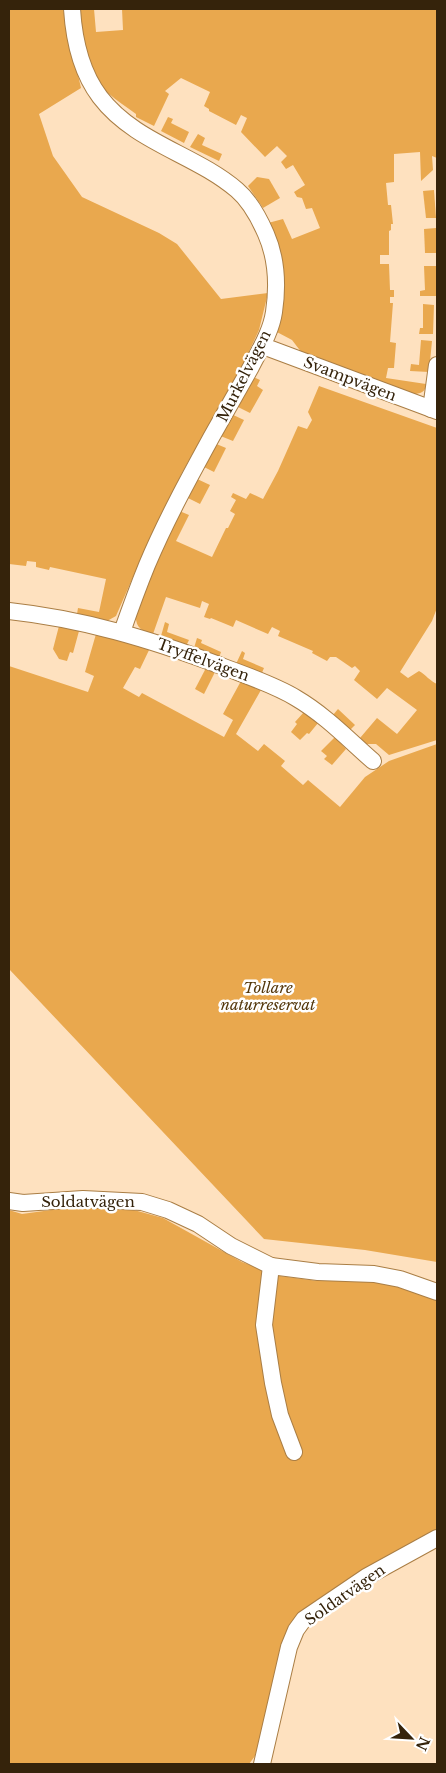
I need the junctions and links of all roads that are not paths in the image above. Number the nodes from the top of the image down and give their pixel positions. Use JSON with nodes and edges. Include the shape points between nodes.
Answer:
{"nodes":[{"id":1,"x":72,"y":9,"type":"edge"},
{"id":2,"x":263,"y":346,"type":"junction"},
{"id":3,"x":437,"y":365,"type":"edge"},
{"id":4,"x":434,"y":410,"type":"edge"},
{"id":5,"x":9,"y":612,"type":"edge"},
{"id":6,"x":122,"y":632,"type":"junction"},
{"id":7,"x":373,"y":761,"type":"dead end"},
{"id":8,"x":9,"y":1201,"type":"edge"},
{"id":9,"x":272,"y":1266,"type":"junction"},
{"id":10,"x":437,"y":1292,"type":"edge"},
{"id":11,"x":294,"y":1452,"type":"dead end"},
{"id":12,"x":437,"y":1538,"type":"edge"},
{"id":13,"x":262,"y":1764,"type":"edge"}],
"edges":[{"from":1,"to":2,"type":"street","name":"Murkelvägen","via":[[76,44],[87,76],[100,97],[130,126],[238,190],[262,223],[270,242],[277,279],[274,313]]},
{"from":2,"to":4,"type":"street","name":"Svampvägen"},
{"from":2,"to":6,"type":"street","name":"Murkelvägen","via":[[159,537]]},
{"from":3,"to":4,"type":"street"},
{"from":5,"to":6,"type":"street","name":"Tryffelvägen","via":[[37,614]]},
{"from":6,"to":7,"type":"street","name":"Tryffelvägen","via":[[294,696]]},
{"from":8,"to":9,"type":"street","name":"Soldatvägen","via":[[83,1199],[142,1202],[198,1224]]},
{"from":9,"to":10,"type":"street","name":"Soldatvägen","via":[[374,1274]]},
{"from":9,"to":11,"type":"street","via":[[264,1325],[272,1383]]},
{"from":12,"to":13,"type":"street","name":"Soldatvägen","via":[[366,1577],[304,1619],[289,1647]]}]}
